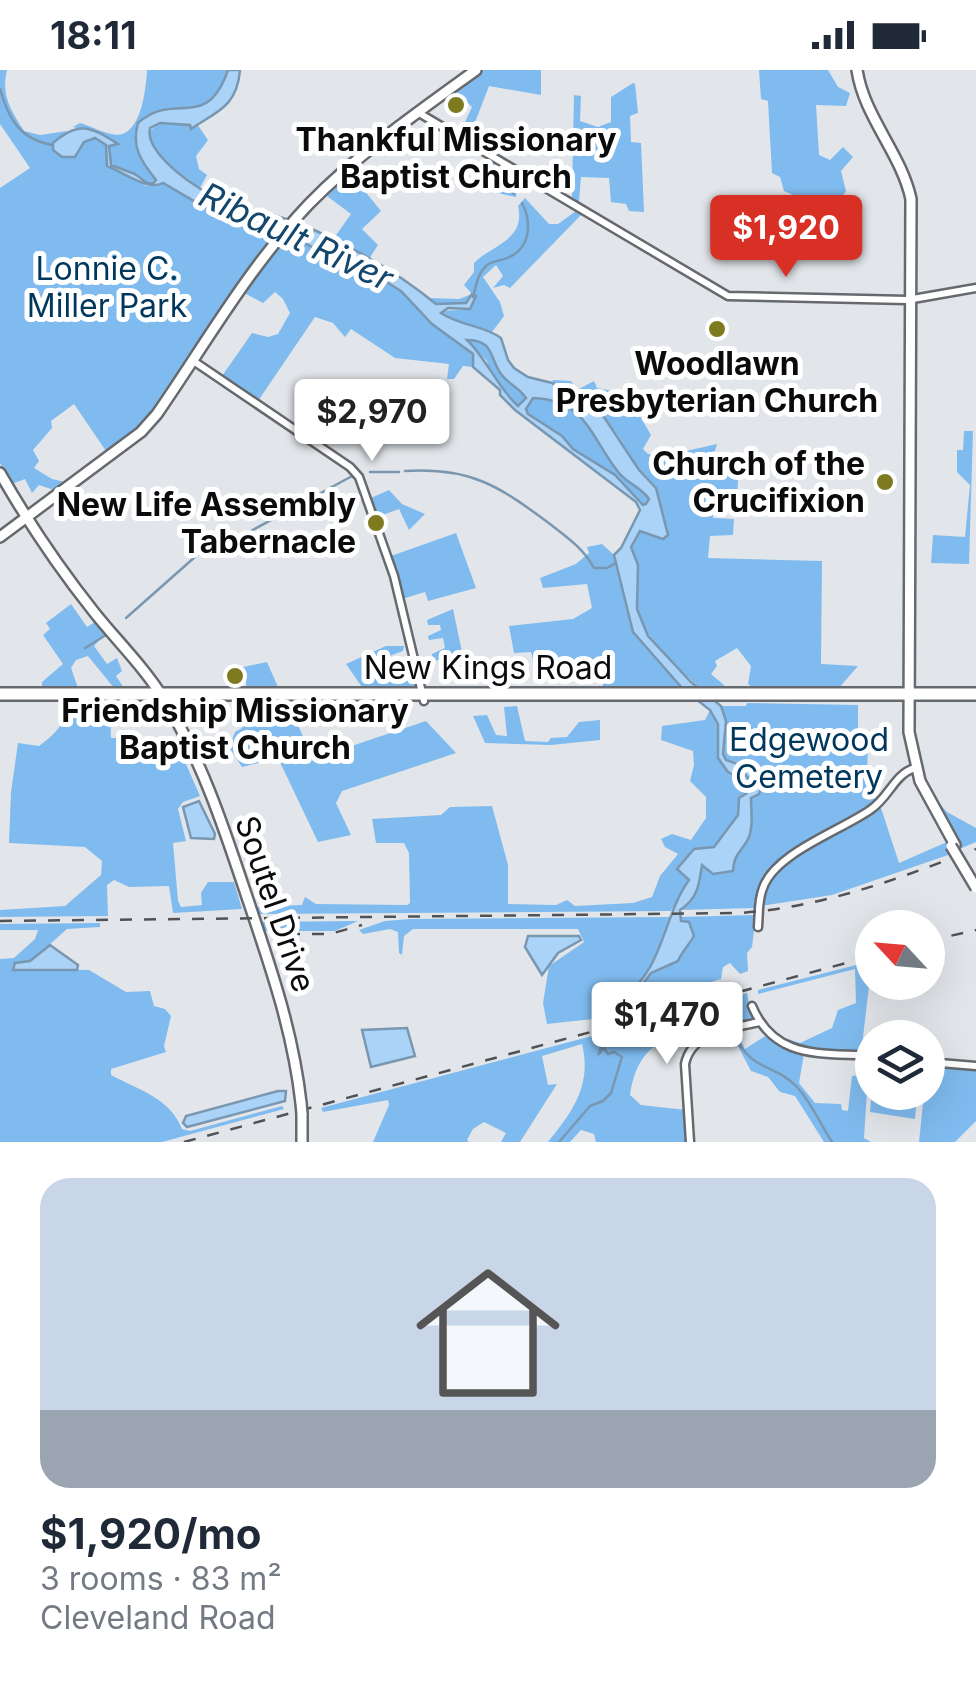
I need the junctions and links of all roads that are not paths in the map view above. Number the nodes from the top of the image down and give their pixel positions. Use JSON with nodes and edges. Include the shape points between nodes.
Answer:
{"nodes":[{"id":1,"x":476,"y":70,"type":"edge"},
{"id":2,"x":857,"y":70,"type":"edge"},
{"id":3,"x":418,"y":113,"type":"junction"},
{"id":4,"x":976,"y":288,"type":"edge"},
{"id":5,"x":912,"y":299,"type":"junction"},
{"id":6,"x":192,"y":360,"type":"junction"},
{"id":7,"x":0,"y":473,"type":"edge"},
{"id":8,"x":25,"y":517,"type":"junction"},
{"id":9,"x":0,"y":537,"type":"edge"},
{"id":10,"x":161,"y":695,"type":"junction"},
{"id":11,"x":0,"y":697,"type":"edge"},
{"id":12,"x":424,"y":698,"type":"junction"},
{"id":13,"x":907,"y":698,"type":"junction"},
{"id":14,"x":976,"y":698,"type":"edge"},
{"id":15,"x":172,"y":714,"type":"joint"},
{"id":16,"x":913,"y":769,"type":"junction"},
{"id":17,"x":976,"y":884,"type":"edge"},
{"id":18,"x":758,"y":927,"type":"dead end"},
{"id":19,"x":752,"y":1006,"type":"dead end"},
{"id":20,"x":759,"y":1022,"type":"junction"},
{"id":21,"x":855,"y":1054,"type":"edge"},
{"id":22,"x":945,"y":1063,"type":"edge"},
{"id":23,"x":976,"y":1066,"type":"edge"},
{"id":24,"x":299,"y":1109,"type":"junction"},
{"id":25,"x":300,"y":1142,"type":"edge"},
{"id":26,"x":690,"y":1142,"type":"edge"}],
"edges":[{"from":1,"to":3,"type":"main road"},
{"from":2,"to":5,"type":"main road","via":[[909,190]]},
{"from":3,"to":5,"type":"street","via":[[723,294]]},
{"from":3,"to":6,"type":"main road","via":[[362,154],[296,219]]},
{"from":4,"to":5,"type":"street"},
{"from":5,"to":13,"type":"main road"},
{"from":6,"to":8,"type":"main road","via":[[141,432]]},
{"from":6,"to":12,"type":"street","via":[[359,477],[394,576]]},
{"from":7,"to":8,"type":"main road","name":"Soutel Drive"},
{"from":8,"to":9,"type":"main road"},
{"from":8,"to":10,"type":"main road","name":"Soutel Drive"},
{"from":10,"to":11,"type":"highway","name":"New Kings Road"},
{"from":10,"to":12,"type":"highway","name":"New Kings Road"},
{"from":10,"to":12,"type":"highway","name":"New Kings Road"},
{"from":10,"to":15,"type":"highway","via":[[173,704]]},
{"from":10,"to":24,"type":"main road","name":"Soutel Drive","via":[[215,816],[247,910],[282,1018]]},
{"from":12,"to":13,"type":"highway","name":"New Kings Road"},
{"from":13,"to":14,"type":"highway","name":"New Kings Road"},
{"from":13,"to":16,"type":"main road","via":[[904,738]]},
{"from":15,"to":24,"type":"main road","name":"Soutel Drive","via":[[219,815],[252,910],[291,1033]]},
{"from":16,"to":17,"type":"main road","bridge":true},
{"from":16,"to":18,"type":"street","via":[[900,774],[869,811],[776,867],[762,890]]},
{"from":19,"to":20,"type":"street"},
{"from":20,"to":21,"type":"street","via":[[792,1048]]},
{"from":20,"to":26,"type":"street","via":[[710,1035],[689,1051]]},
{"from":22,"to":23,"type":"street"},
{"from":24,"to":25,"type":"main road","name":"Soutel Drive"}]}
